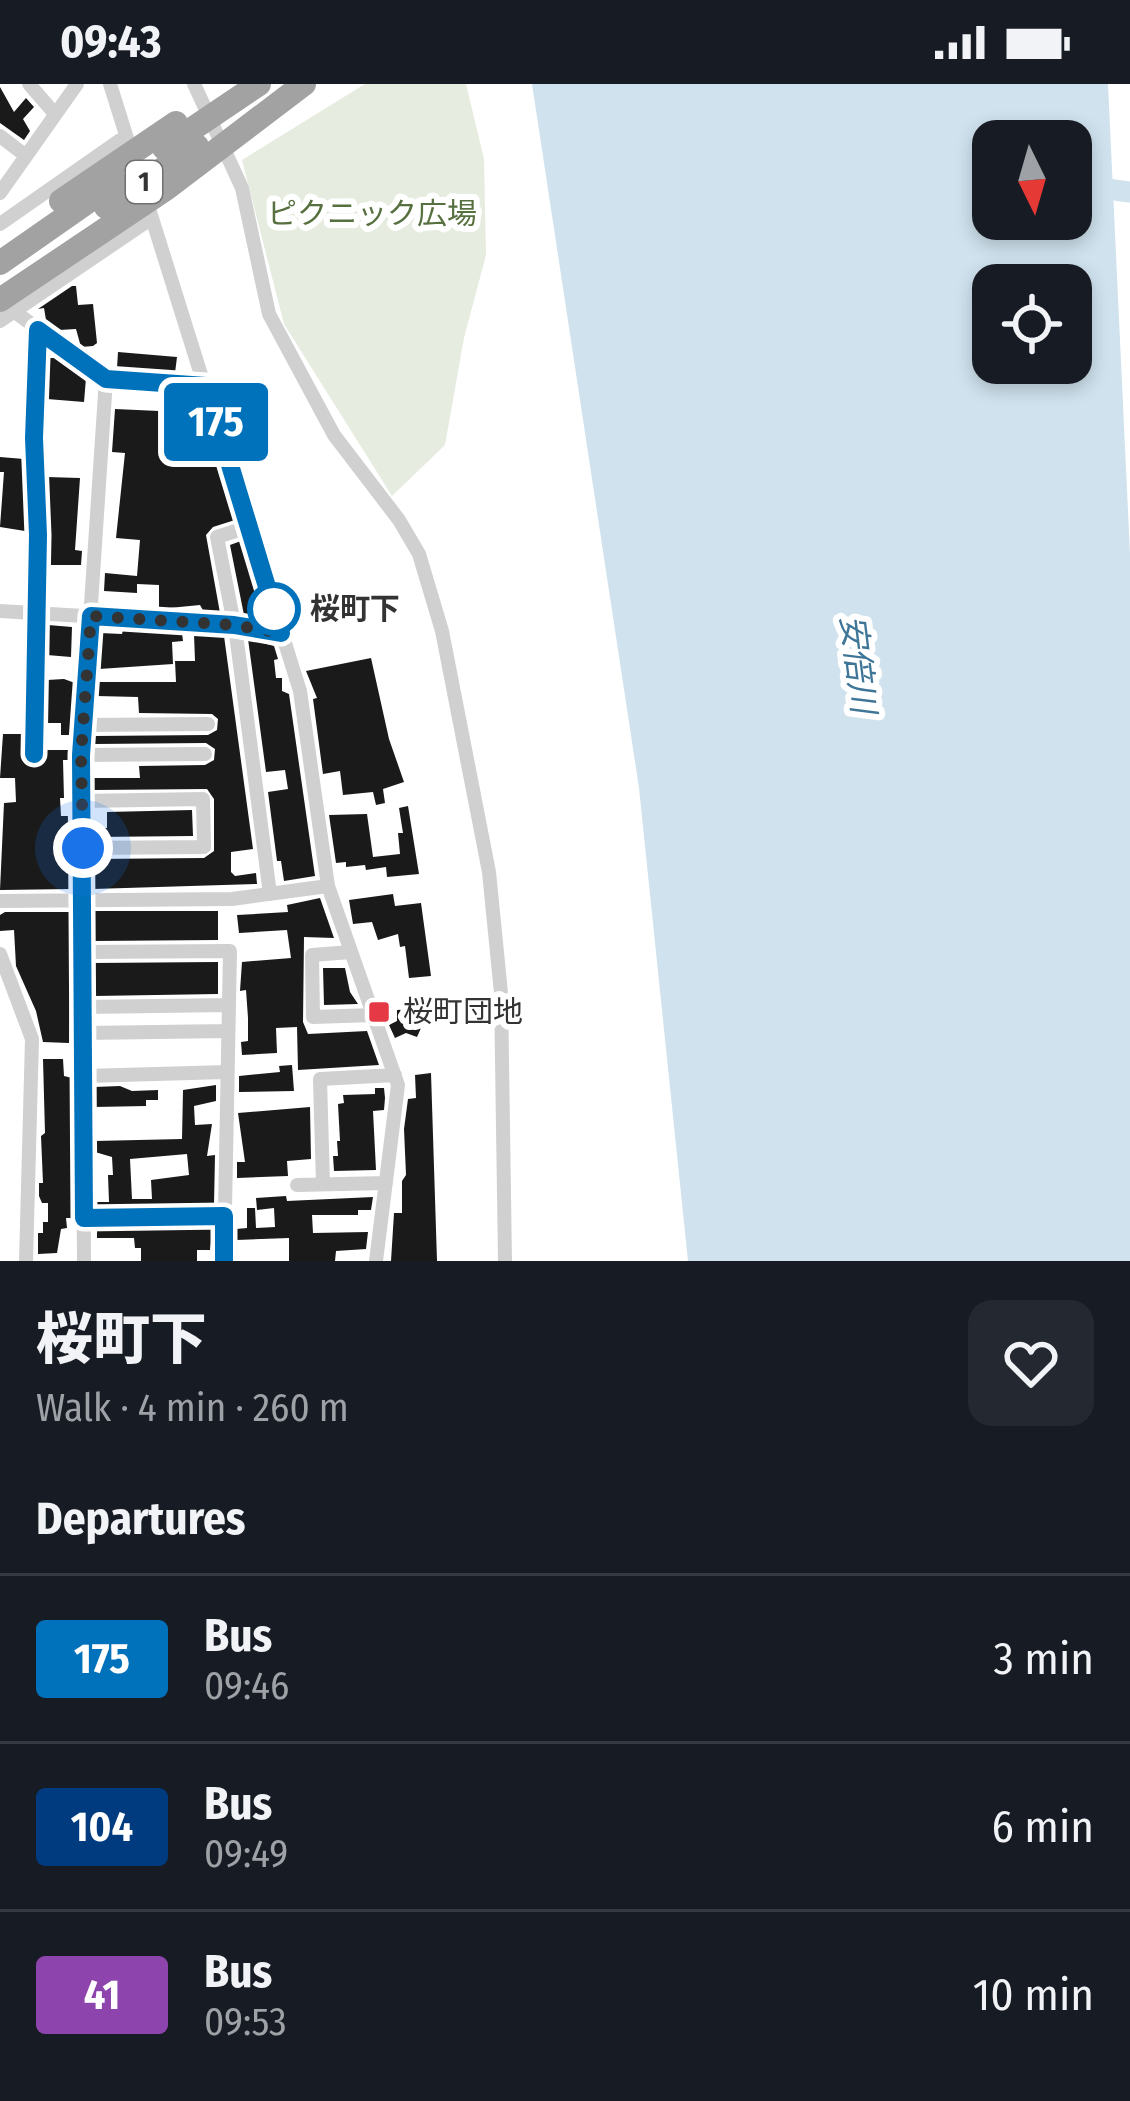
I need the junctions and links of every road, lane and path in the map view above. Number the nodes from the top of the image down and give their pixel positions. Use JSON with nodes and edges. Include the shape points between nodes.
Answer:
{"nodes":[{"id":1,"x":29,"y":84,"type":"edge"},
{"id":2,"x":77,"y":84,"type":"edge"},
{"id":3,"x":110,"y":84,"type":"edge"},
{"id":4,"x":121,"y":84,"type":"edge"},
{"id":5,"x":194,"y":84,"type":"edge"},
{"id":6,"x":236,"y":84,"type":"edge"},
{"id":7,"x":259,"y":84,"type":"edge"},
{"id":8,"x":288,"y":84,"type":"edge"},
{"id":9,"x":304,"y":84,"type":"edge"},
{"id":10,"x":56,"y":114,"type":"junction"},
{"id":11,"x":126,"y":134,"type":"junction"},
{"id":12,"x":0,"y":136,"type":"edge"},
{"id":13,"x":26,"y":156,"type":"junction"},
{"id":14,"x":0,"y":193,"type":"edge"},
{"id":15,"x":152,"y":218,"type":"junction"},
{"id":16,"x":0,"y":224,"type":"edge"},
{"id":17,"x":0,"y":244,"type":"edge"},
{"id":18,"x":0,"y":263,"type":"edge"},
{"id":19,"x":0,"y":281,"type":"edge"},
{"id":20,"x":5,"y":304,"type":"edge"},
{"id":21,"x":0,"y":322,"type":"edge"},
{"id":22,"x":38,"y":330,"type":"junction"},
{"id":23,"x":106,"y":379,"type":"junction"},
{"id":24,"x":206,"y":386,"type":"junction"},
{"id":25,"x":248,"y":527,"type":"junction"},
{"id":26,"x":0,"y":611,"type":"edge"},
{"id":27,"x":35,"y":613,"type":"junction"},
{"id":28,"x":91,"y":616,"type":"junction"},
{"id":29,"x":234,"y":625,"type":"junction"},
{"id":30,"x":281,"y":633,"type":"junction"},
{"id":31,"x":208,"y":724,"type":"dead end"},
{"id":32,"x":84,"y":725,"type":"junction"},
{"id":33,"x":34,"y":754,"type":"dead end"},
{"id":34,"x":206,"y":754,"type":"dead end"},
{"id":35,"x":81,"y":755,"type":"junction"},
{"id":36,"x":82,"y":801,"type":"junction"},
{"id":37,"x":83,"y":848,"type":"junction"},
{"id":38,"x":328,"y":886,"type":"junction"},
{"id":39,"x":270,"y":894,"type":"junction"},
{"id":40,"x":83,"y":898,"type":"junction"},
{"id":41,"x":0,"y":901,"type":"edge"},
{"id":42,"x":83,"y":952,"type":"junction"},
{"id":43,"x":351,"y":952,"type":"junction"},
{"id":44,"x":0,"y":954,"type":"edge"},
{"id":45,"x":3,"y":977,"type":"edge"},
{"id":46,"x":229,"y":1005,"type":"junction"},
{"id":47,"x":84,"y":1007,"type":"junction"},
{"id":48,"x":374,"y":1015,"type":"junction"},
{"id":49,"x":228,"y":1030,"type":"junction"},
{"id":50,"x":83,"y":1033,"type":"junction"},
{"id":51,"x":227,"y":1072,"type":"junction"},
{"id":52,"x":84,"y":1076,"type":"junction"},
{"id":53,"x":395,"y":1076,"type":"junction"},
{"id":54,"x":386,"y":1183,"type":"junction"},
{"id":55,"x":323,"y":1184,"type":"junction"},
{"id":56,"x":297,"y":1185,"type":"dead end"},
{"id":57,"x":224,"y":1216,"type":"junction"},
{"id":58,"x":84,"y":1218,"type":"junction"},
{"id":59,"x":26,"y":1261,"type":"edge"},
{"id":60,"x":84,"y":1261,"type":"edge"},
{"id":61,"x":224,"y":1261,"type":"edge"},
{"id":62,"x":376,"y":1261,"type":"edge"},
{"id":63,"x":505,"y":1261,"type":"edge"}],
"edges":[{"from":1,"to":10,"type":"street"},
{"from":2,"to":10,"type":"street"},
{"from":3,"to":11,"type":"street"},
{"from":4,"to":11,"type":"street"},
{"from":5,"to":63,"type":"street","via":[[242,188],[269,314],[334,435],[419,554],[442,631],[489,872],[501,993]]},
{"from":6,"to":17,"type":"highway","bridge":true},
{"from":7,"to":18,"type":"highway","number":"1","bridge":true},
{"from":8,"to":19,"type":"highway","number":"1","bridge":true},
{"from":9,"to":20,"type":"highway","bridge":true},
{"from":10,"to":13,"type":"street"},
{"from":11,"to":15,"type":"street"},
{"from":11,"to":16,"type":"street"},
{"from":12,"to":13,"type":"street"},
{"from":13,"to":14,"type":"street"},
{"from":15,"to":20,"type":"street"},
{"from":15,"to":24,"type":"street"},
{"from":20,"to":21,"type":"street"},
{"from":20,"to":22,"type":"street"},
{"from":22,"to":23,"type":"street"},
{"from":22,"to":27,"type":"street"},
{"from":23,"to":24,"type":"street"},
{"from":23,"to":28,"type":"street"},
{"from":24,"to":25,"type":"street"},
{"from":25,"to":29,"type":"street","via":[[217,537]]},
{"from":25,"to":30,"type":"street"},
{"from":26,"to":27,"type":"street"},
{"from":27,"to":28,"type":"street"},
{"from":27,"to":33,"type":"street"},
{"from":28,"to":29,"type":"street"},
{"from":28,"to":32,"type":"street"},
{"from":29,"to":30,"type":"street"},
{"from":29,"to":39,"type":"street"},
{"from":30,"to":38,"type":"street","via":[[300,691]]},
{"from":31,"to":32,"type":"street"},
{"from":32,"to":35,"type":"street"},
{"from":34,"to":35,"type":"street"},
{"from":35,"to":36,"type":"street"},
{"from":36,"to":37,"type":"street"},
{"from":36,"to":37,"type":"street","via":[[203,799],[204,847]]},
{"from":37,"to":40,"type":"street"},
{"from":38,"to":39,"type":"street"},
{"from":38,"to":43,"type":"street"},
{"from":39,"to":40,"type":"street"},
{"from":40,"to":41,"type":"street"},
{"from":40,"to":42,"type":"street"},
{"from":42,"to":46,"type":"street","via":[[230,951]]},
{"from":42,"to":47,"type":"street"},
{"from":43,"to":48,"type":"street"},
{"from":43,"to":48,"type":"street","via":[[312,955],[313,1017]]},
{"from":44,"to":45,"type":"street"},
{"from":45,"to":59,"type":"street","via":[[32,1039]]},
{"from":46,"to":47,"type":"street"},
{"from":46,"to":49,"type":"street"},
{"from":47,"to":50,"type":"street"},
{"from":48,"to":53,"type":"street"},
{"from":49,"to":50,"type":"street"},
{"from":49,"to":51,"type":"street"},
{"from":50,"to":52,"type":"street"},
{"from":51,"to":52,"type":"street"},
{"from":51,"to":57,"type":"street"},
{"from":52,"to":58,"type":"street"},
{"from":53,"to":54,"type":"street"},
{"from":53,"to":55,"type":"street","via":[[320,1079]]},
{"from":54,"to":55,"type":"street"},
{"from":54,"to":62,"type":"street"},
{"from":55,"to":56,"type":"street"},
{"from":57,"to":58,"type":"street"},
{"from":57,"to":61,"type":"street"},
{"from":58,"to":60,"type":"street"}]}
